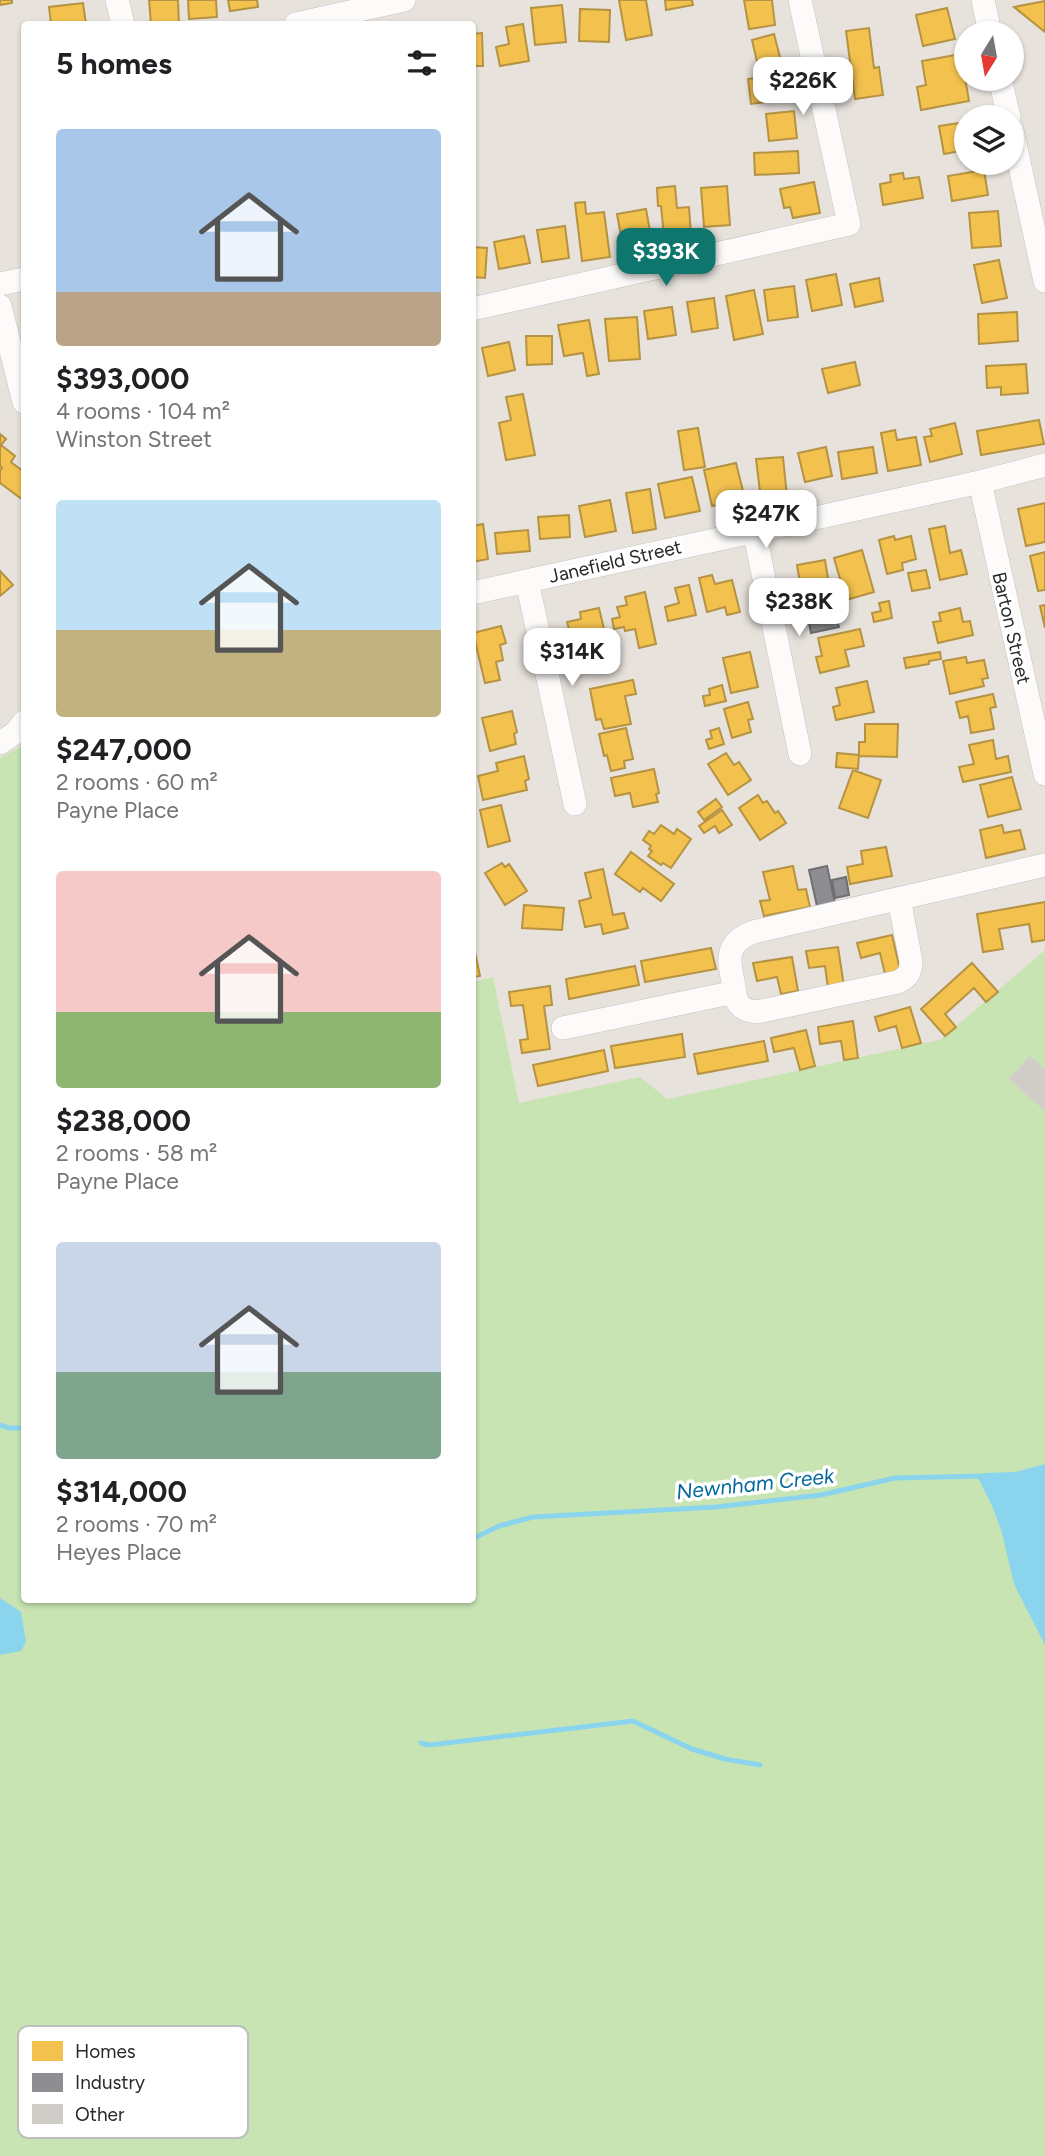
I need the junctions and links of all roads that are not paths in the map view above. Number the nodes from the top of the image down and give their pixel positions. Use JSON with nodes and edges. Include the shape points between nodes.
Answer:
{"nodes":[{"id":1,"x":117,"y":0,"type":"edge"},
{"id":2,"x":404,"y":0,"type":"edge"},
{"id":3,"x":800,"y":0,"type":"edge"},
{"id":4,"x":983,"y":0,"type":"edge"},
{"id":5,"x":122,"y":21,"type":"edge"},
{"id":6,"x":310,"y":21,"type":"edge"},
{"id":7,"x":987,"y":21,"type":"edge"},
{"id":8,"x":1022,"y":175,"type":"edge"},
{"id":9,"x":21,"y":280,"type":"edge"},
{"id":10,"x":1045,"y":281,"type":"edge"},
{"id":11,"x":0,"y":284,"type":"edge"},
{"id":12,"x":0,"y":306,"type":"edge"},
{"id":13,"x":476,"y":308,"type":"edge"},
{"id":14,"x":21,"y":390,"type":"edge"},
{"id":15,"x":1045,"y":465,"type":"edge"},
{"id":16,"x":980,"y":482,"type":"junction"},
{"id":17,"x":754,"y":530,"type":"junction"},
{"id":18,"x":527,"y":581,"type":"junction"},
{"id":19,"x":476,"y":592,"type":"edge"},
{"id":20,"x":21,"y":726,"type":"edge"},
{"id":21,"x":0,"y":743,"type":"edge"},
{"id":22,"x":800,"y":754,"type":"dead end"},
{"id":23,"x":1045,"y":774,"type":"edge"},
{"id":24,"x":575,"y":804,"type":"dead end"},
{"id":25,"x":1045,"y":865,"type":"edge"},
{"id":26,"x":899,"y":899,"type":"junction"},
{"id":27,"x":735,"y":992,"type":"junction"},
{"id":28,"x":563,"y":1028,"type":"dead end"}],
"edges":[{"from":1,"to":5,"type":"street"},
{"from":2,"to":6,"type":"street"},
{"from":3,"to":13,"type":"street","via":[[849,224]]},
{"from":4,"to":7,"type":"street"},
{"from":8,"to":10,"type":"street"},
{"from":9,"to":11,"type":"street"},
{"from":12,"to":14,"type":"street"},
{"from":15,"to":16,"type":"street","name":"Janefield Street"},
{"from":16,"to":17,"type":"street","name":"Janefield Street"},
{"from":16,"to":23,"type":"street","name":"Barton Street"},
{"from":17,"to":18,"type":"street","name":"Janefield Street"},
{"from":17,"to":22,"type":"street"},
{"from":18,"to":19,"type":"street","name":"Janefield Street"},
{"from":18,"to":24,"type":"street"},
{"from":20,"to":21,"type":"street"},
{"from":25,"to":26,"type":"street"},
{"from":26,"to":27,"type":"street","via":[[738,938],[729,957]]},
{"from":26,"to":27,"type":"street","via":[[911,961],[907,977],[757,1012],[740,1007]]},
{"from":27,"to":28,"type":"street"}]}
